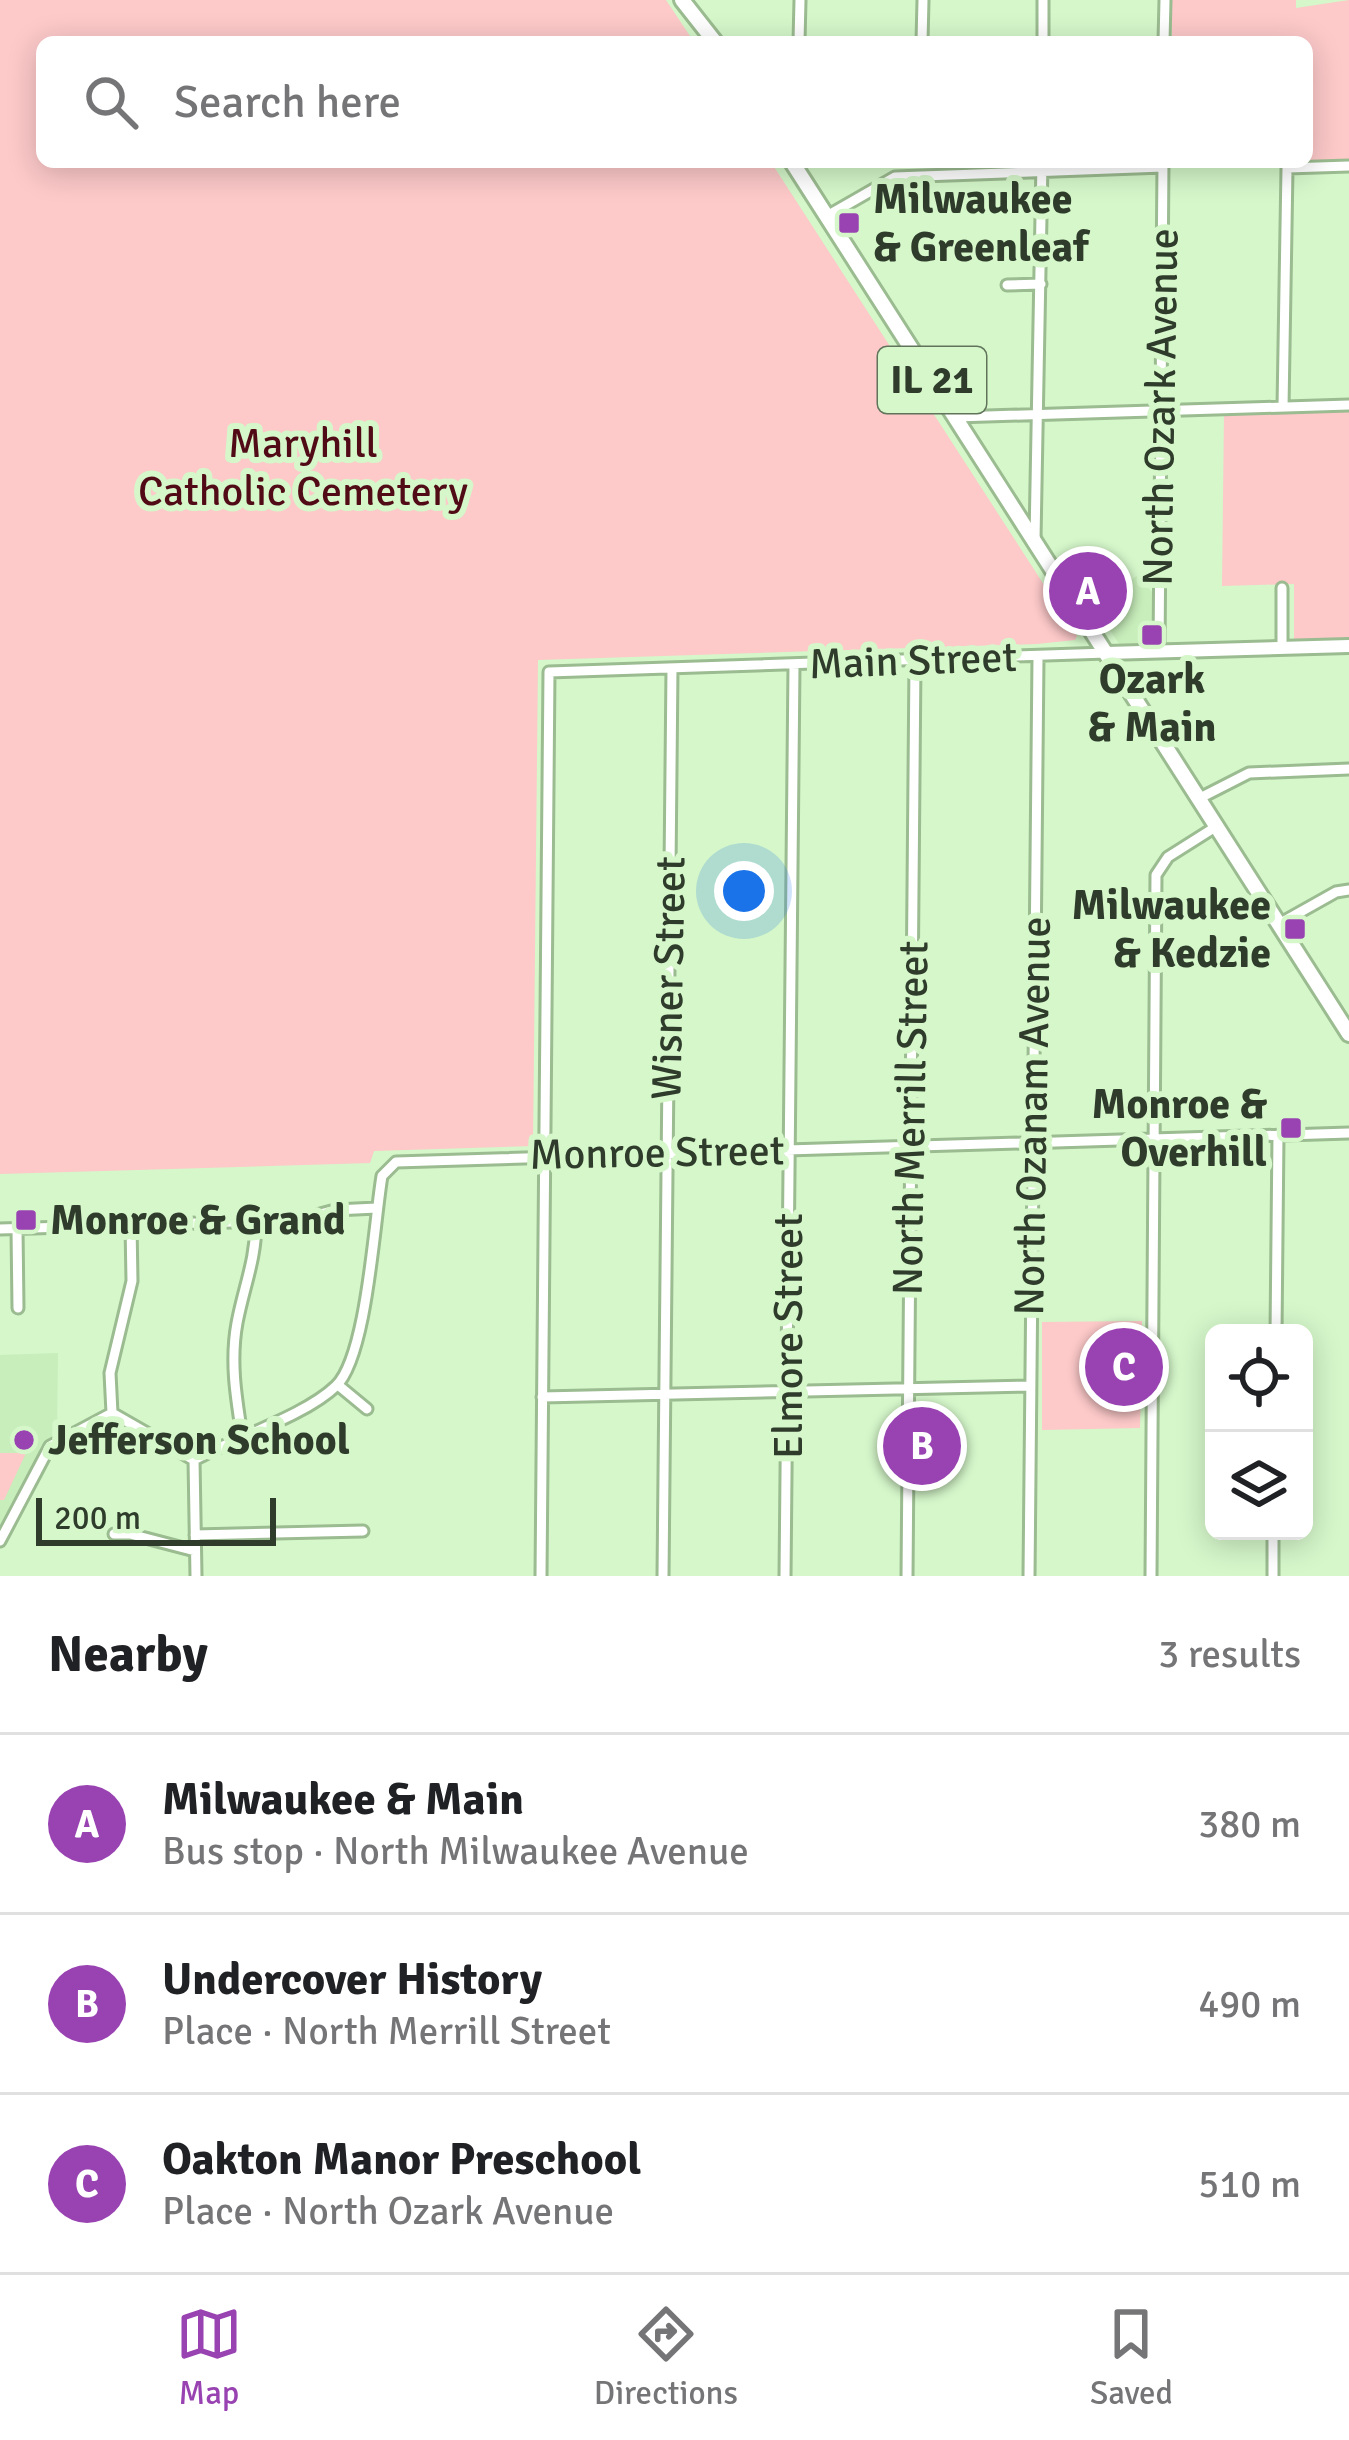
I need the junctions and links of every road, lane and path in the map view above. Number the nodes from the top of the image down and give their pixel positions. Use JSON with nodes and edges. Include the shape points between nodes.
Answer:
{"nodes":[{"id":1,"x":682,"y":0,"type":"edge"},
{"id":2,"x":800,"y":0,"type":"edge"},
{"id":3,"x":923,"y":0,"type":"edge"},
{"id":4,"x":1043,"y":0,"type":"edge"},
{"id":5,"x":1165,"y":0,"type":"edge"},
{"id":6,"x":695,"y":8,"type":"edge"},
{"id":7,"x":711,"y":36,"type":"edge"},
{"id":8,"x":799,"y":36,"type":"edge"},
{"id":9,"x":922,"y":36,"type":"edge"},
{"id":10,"x":1042,"y":36,"type":"edge"},
{"id":11,"x":1164,"y":36,"type":"edge"},
{"id":12,"x":1349,"y":166,"type":"edge"},
{"id":13,"x":1313,"y":167,"type":"edge"},
{"id":14,"x":796,"y":168,"type":"edge"},
{"id":15,"x":922,"y":168,"type":"edge"},
{"id":16,"x":1042,"y":168,"type":"edge"},
{"id":17,"x":1163,"y":168,"type":"edge"},
{"id":18,"x":1287,"y":168,"type":"edge"},
{"id":19,"x":826,"y":216,"type":"junction"},
{"id":20,"x":1041,"y":284,"type":"junction"},
{"id":21,"x":1006,"y":285,"type":"dead end"},
{"id":22,"x":1349,"y":405,"type":"edge"},
{"id":23,"x":1283,"y":407,"type":"junction"},
{"id":24,"x":1161,"y":410,"type":"junction"},
{"id":25,"x":1040,"y":414,"type":"junction"},
{"id":26,"x":956,"y":417,"type":"junction"},
{"id":27,"x":1035,"y":539,"type":"junction"},
{"id":28,"x":1282,"y":588,"type":"dead end"},
{"id":29,"x":1349,"y":646,"type":"edge"},
{"id":30,"x":1282,"y":648,"type":"junction"},
{"id":31,"x":1159,"y":652,"type":"junction"},
{"id":32,"x":1107,"y":653,"type":"junction"},
{"id":33,"x":1038,"y":657,"type":"junction"},
{"id":34,"x":915,"y":661,"type":"junction"},
{"id":35,"x":794,"y":665,"type":"junction"},
{"id":36,"x":672,"y":668,"type":"junction"},
{"id":37,"x":1349,"y":770,"type":"edge"},
{"id":38,"x":1200,"y":798,"type":"junction"},
{"id":39,"x":1217,"y":826,"type":"junction"},
{"id":40,"x":1349,"y":890,"type":"edge"},
{"id":41,"x":1280,"y":924,"type":"junction"},
{"id":42,"x":1349,"y":1034,"type":"edge"},
{"id":43,"x":1349,"y":1132,"type":"edge"},
{"id":44,"x":1278,"y":1135,"type":"junction"},
{"id":45,"x":1154,"y":1139,"type":"junction"},
{"id":46,"x":1034,"y":1142,"type":"junction"},
{"id":47,"x":911,"y":1146,"type":"junction"},
{"id":48,"x":789,"y":1150,"type":"junction"},
{"id":49,"x":667,"y":1153,"type":"junction"},
{"id":50,"x":544,"y":1156,"type":"junction"},
{"id":51,"x":377,"y":1208,"type":"junction"},
{"id":52,"x":256,"y":1222,"type":"junction"},
{"id":53,"x":131,"y":1225,"type":"junction"},
{"id":54,"x":17,"y":1228,"type":"junction"},
{"id":55,"x":0,"y":1229,"type":"edge"},
{"id":56,"x":18,"y":1308,"type":"dead end"},
{"id":57,"x":1276,"y":1324,"type":"edge"},
{"id":58,"x":338,"y":1384,"type":"junction"},
{"id":59,"x":1030,"y":1386,"type":"junction"},
{"id":60,"x":908,"y":1389,"type":"junction"},
{"id":61,"x":788,"y":1392,"type":"junction"},
{"id":62,"x":665,"y":1396,"type":"junction"},
{"id":63,"x":542,"y":1397,"type":"junction"},
{"id":64,"x":367,"y":1409,"type":"dead end"},
{"id":65,"x":112,"y":1413,"type":"junction"},
{"id":66,"x":242,"y":1435,"type":"junction"},
{"id":67,"x":194,"y":1460,"type":"junction"},
{"id":68,"x":363,"y":1531,"type":"dead end"},
{"id":69,"x":114,"y":1534,"type":"dead end"},
{"id":70,"x":195,"y":1535,"type":"junction"},
{"id":71,"x":1274,"y":1540,"type":"edge"},
{"id":72,"x":0,"y":1541,"type":"edge"},
{"id":73,"x":195,"y":1551,"type":"junction"},
{"id":74,"x":196,"y":1576,"type":"edge"},
{"id":75,"x":541,"y":1576,"type":"edge"},
{"id":76,"x":663,"y":1576,"type":"edge"},
{"id":77,"x":785,"y":1576,"type":"edge"},
{"id":78,"x":907,"y":1576,"type":"edge"},
{"id":79,"x":1029,"y":1576,"type":"edge"},
{"id":80,"x":1151,"y":1576,"type":"edge"},
{"id":81,"x":1273,"y":1576,"type":"edge"}],
"edges":[{"from":1,"to":6,"type":"main road"},
{"from":2,"to":8,"type":"street"},
{"from":3,"to":9,"type":"street"},
{"from":4,"to":10,"type":"street"},
{"from":5,"to":11,"type":"street"},
{"from":6,"to":7,"type":"main road"},
{"from":12,"to":13,"type":"street"},
{"from":14,"to":19,"type":"main road","number":"IL 21"},
{"from":15,"to":19,"type":"street","via":[[884,180]]},
{"from":16,"to":20,"type":"street"},
{"from":17,"to":24,"type":"street","name":"North Ozark Avenue"},
{"from":18,"to":23,"type":"street"},
{"from":19,"to":26,"type":"main road","number":"IL 21"},
{"from":20,"to":21,"type":"street"},
{"from":20,"to":25,"type":"street"},
{"from":22,"to":23,"type":"street"},
{"from":23,"to":24,"type":"street"},
{"from":24,"to":25,"type":"street"},
{"from":24,"to":31,"type":"street","name":"North Ozark Avenue"},
{"from":25,"to":26,"type":"street"},
{"from":25,"to":27,"type":"street"},
{"from":26,"to":27,"type":"main road","number":"IL 21"},
{"from":27,"to":32,"type":"main road","number":"IL 21"},
{"from":28,"to":30,"type":"street"},
{"from":29,"to":30,"type":"street","name":"Main Street"},
{"from":30,"to":31,"type":"street","name":"Main Street"},
{"from":31,"to":32,"type":"street","name":"Main Street"},
{"from":32,"to":33,"type":"street","name":"Main Street"},
{"from":32,"to":38,"type":"main road","number":"IL 21"},
{"from":33,"to":34,"type":"street","name":"Main Street"},
{"from":33,"to":46,"type":"street","name":"North Ozanam Avenue"},
{"from":34,"to":35,"type":"street","name":"Main Street"},
{"from":34,"to":47,"type":"street","name":"North Merrill Street"},
{"from":35,"to":36,"type":"street","name":"Main Street"},
{"from":35,"to":48,"type":"street","name":"Elmore Street"},
{"from":36,"to":49,"type":"street","name":"Wisner Street"},
{"from":36,"to":50,"type":"street","name":"Main Street","via":[[549,672]]},
{"from":37,"to":38,"type":"street","via":[[1249,772]]},
{"from":38,"to":39,"type":"main road","number":"IL 21"},
{"from":39,"to":41,"type":"main road","number":"IL 21"},
{"from":39,"to":45,"type":"street","via":[[1168,857],[1156,875]]},
{"from":40,"to":41,"type":"street"},
{"from":41,"to":42,"type":"main road","number":"IL 21"},
{"from":43,"to":44,"type":"street","name":"Monroe Street"},
{"from":44,"to":45,"type":"street","name":"Monroe Street"},
{"from":44,"to":57,"type":"street"},
{"from":45,"to":46,"type":"street","name":"Monroe Street"},
{"from":45,"to":80,"type":"street"},
{"from":46,"to":47,"type":"street","name":"Monroe Street"},
{"from":46,"to":59,"type":"street","name":"North Ozanam Avenue"},
{"from":47,"to":48,"type":"street","name":"Monroe Street"},
{"from":47,"to":60,"type":"street","name":"North Merrill Street"},
{"from":48,"to":49,"type":"street","name":"Monroe Street"},
{"from":48,"to":61,"type":"street","name":"Elmore Street"},
{"from":49,"to":50,"type":"street","name":"Monroe Street"},
{"from":49,"to":62,"type":"street","name":"Wisner Street"},
{"from":50,"to":51,"type":"street","name":"Monroe Street","via":[[396,1162],[382,1176]]},
{"from":50,"to":63,"type":"street"},
{"from":51,"to":52,"type":"street"},
{"from":51,"to":58,"type":"street","via":[[359,1334]]},
{"from":52,"to":53,"type":"street"},
{"from":52,"to":66,"type":"street","via":[[235,1346]]},
{"from":53,"to":54,"type":"street"},
{"from":53,"to":65,"type":"street","via":[[132,1281],[110,1373]]},
{"from":54,"to":55,"type":"street"},
{"from":54,"to":56,"type":"street"},
{"from":58,"to":64,"type":"street"},
{"from":58,"to":66,"type":"street"},
{"from":59,"to":60,"type":"street"},
{"from":59,"to":79,"type":"street","name":"North Ozanam Avenue"},
{"from":60,"to":61,"type":"street"},
{"from":60,"to":78,"type":"street","name":"North Merrill Street"},
{"from":61,"to":62,"type":"street"},
{"from":61,"to":77,"type":"street","name":"Elmore Street"},
{"from":62,"to":63,"type":"street"},
{"from":62,"to":76,"type":"street","name":"Wisner Street"},
{"from":63,"to":75,"type":"street"},
{"from":65,"to":67,"type":"street"},
{"from":65,"to":72,"type":"street","via":[[50,1445]]},
{"from":66,"to":67,"type":"street"},
{"from":67,"to":70,"type":"street"},
{"from":68,"to":70,"type":"street"},
{"from":69,"to":73,"type":"street"},
{"from":70,"to":73,"type":"street"},
{"from":71,"to":81,"type":"street"},
{"from":73,"to":74,"type":"street"}]}
